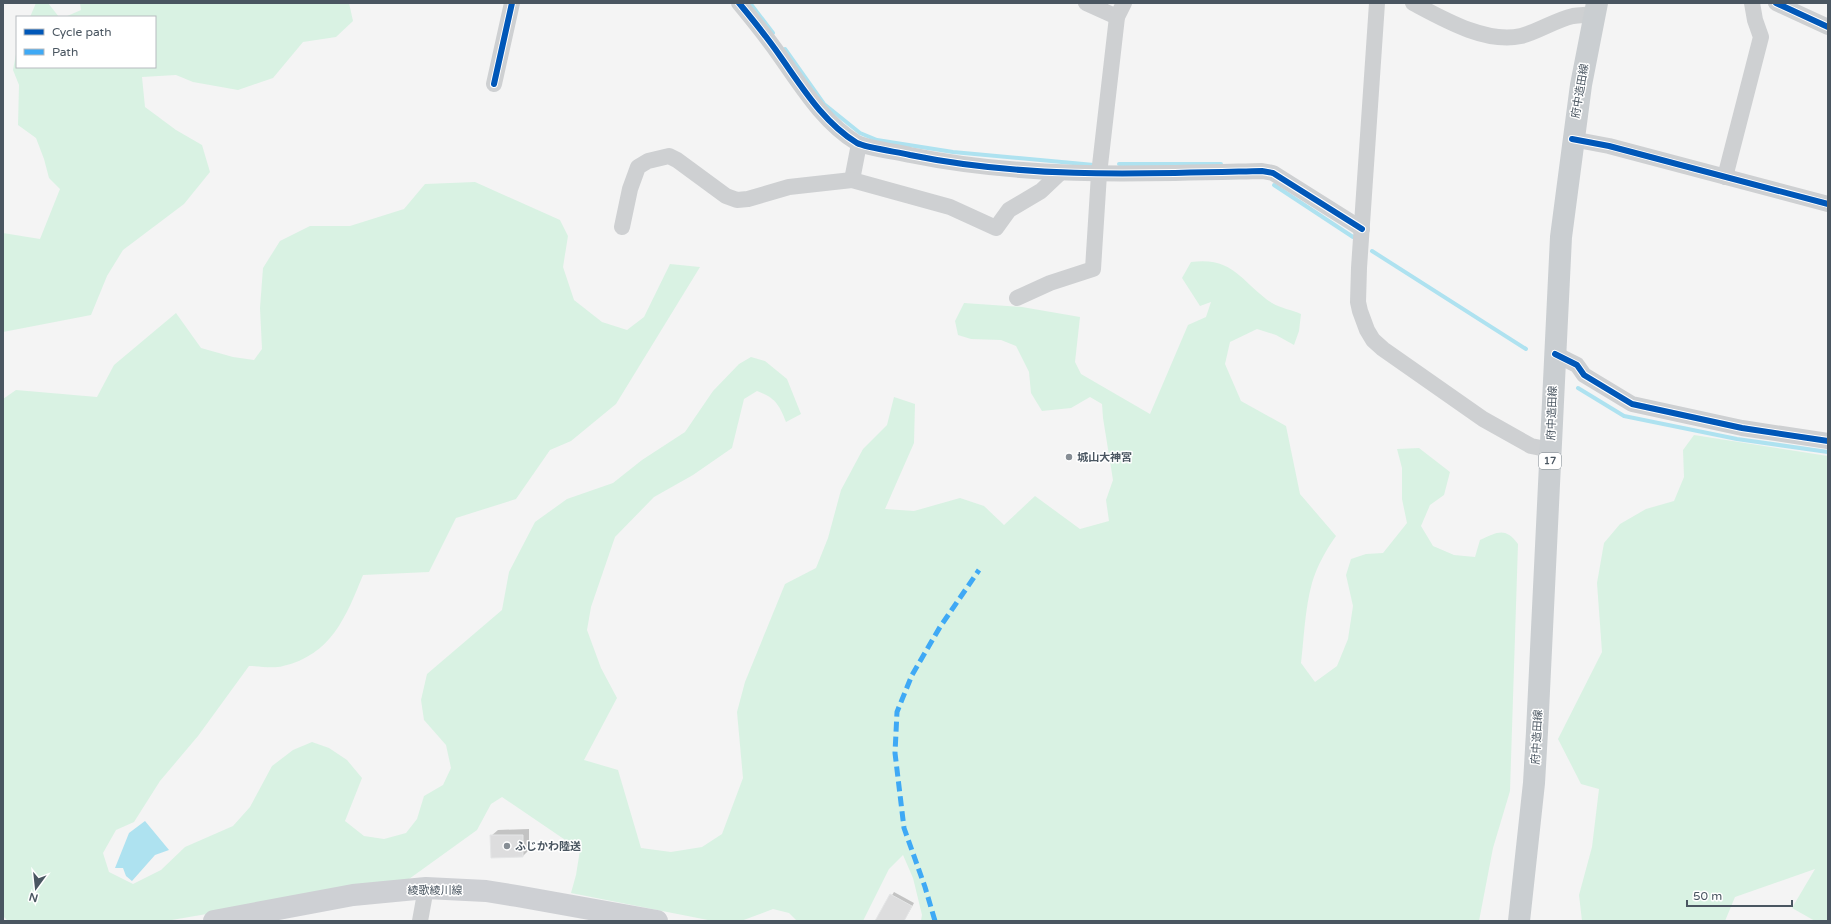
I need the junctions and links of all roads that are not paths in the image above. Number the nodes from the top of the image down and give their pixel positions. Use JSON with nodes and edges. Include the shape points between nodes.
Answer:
{"nodes":[{"id":1,"x":512,"y":3,"type":"edge"},
{"id":2,"x":739,"y":3,"type":"edge"},
{"id":3,"x":1086,"y":3,"type":"edge"},
{"id":4,"x":1124,"y":3,"type":"edge"},
{"id":5,"x":1377,"y":3,"type":"edge"},
{"id":6,"x":1413,"y":3,"type":"edge"},
{"id":7,"x":1752,"y":3,"type":"edge"},
{"id":8,"x":1776,"y":3,"type":"edge"},
{"id":9,"x":1595,"y":9,"type":"edge"},
{"id":10,"x":1117,"y":17,"type":"junction"},
{"id":11,"x":1828,"y":27,"type":"edge"},
{"id":12,"x":494,"y":84,"type":"dead end"},
{"id":13,"x":1572,"y":139,"type":"junction"},
{"id":14,"x":859,"y":144,"type":"junction"},
{"id":15,"x":1060,"y":173,"type":"junction"},
{"id":16,"x":1099,"y":174,"type":"junction"},
{"id":17,"x":1726,"y":177,"type":"junction"},
{"id":18,"x":852,"y":180,"type":"junction"},
{"id":19,"x":1828,"y":204,"type":"edge"},
{"id":20,"x":622,"y":227,"type":"dead end"},
{"id":21,"x":1362,"y":229,"type":"junction"},
{"id":22,"x":1017,"y":298,"type":"dead end"},
{"id":23,"x":1555,"y":354,"type":"junction"},
{"id":24,"x":1828,"y":441,"type":"edge"},
{"id":25,"x":1551,"y":450,"type":"junction"},
{"id":26,"x":426,"y":888,"type":"junction"},
{"id":27,"x":214,"y":921,"type":"edge"},
{"id":28,"x":420,"y":921,"type":"edge"},
{"id":29,"x":657,"y":921,"type":"edge"},
{"id":30,"x":1519,"y":921,"type":"edge"}],
"edges":[{"from":1,"to":12,"type":"street"},
{"from":2,"to":14,"type":"street","via":[[815,106]]},
{"from":3,"to":10,"type":"street"},
{"from":4,"to":10,"type":"street"},
{"from":5,"to":21,"type":"street"},
{"from":6,"to":9,"type":"street","via":[[1445,20],[1496,38],[1520,36]]},
{"from":7,"to":17,"type":"street","via":[[1762,37]]},
{"from":8,"to":11,"type":"street"},
{"from":9,"to":13,"type":"main road","name":"府中造田線","number":"17"},
{"from":10,"to":16,"type":"street"},
{"from":13,"to":17,"type":"street","via":[[1609,146]]},
{"from":13,"to":23,"type":"main road","name":"府中造田線","number":"17","via":[[1561,237]]},
{"from":14,"to":15,"type":"street","via":[[939,161],[1003,170]]},
{"from":14,"to":18,"type":"street"},
{"from":15,"to":16,"type":"street"},
{"from":15,"to":18,"type":"street","via":[[1041,191],[1009,210],[996,228],[950,207]]},
{"from":16,"to":21,"type":"street","via":[[1262,171],[1273,173]]},
{"from":16,"to":22,"type":"street","via":[[1093,269],[1050,283]]},
{"from":17,"to":19,"type":"street"},
{"from":18,"to":20,"type":"street","via":[[789,187],[736,200],[726,196],[669,156],[648,161],[638,167],[630,189]]},
{"from":21,"to":25,"type":"street","via":[[1358,302],[1373,340],[1394,358],[1484,419],[1531,446]]},
{"from":23,"to":24,"type":"street","via":[[1577,365],[1584,375],[1632,404],[1742,428]]},
{"from":23,"to":25,"type":"main road","name":"府中造田線","number":"17"},
{"from":25,"to":30,"type":"main road","name":"府中造田線","number":"17","via":[[1538,732]]},
{"from":26,"to":27,"type":"main road","name":"綾歌綾川線","via":[[353,895]]},
{"from":26,"to":28,"type":"street"},
{"from":26,"to":29,"type":"main road","name":"綾歌綾川線","via":[[486,891]]}]}
